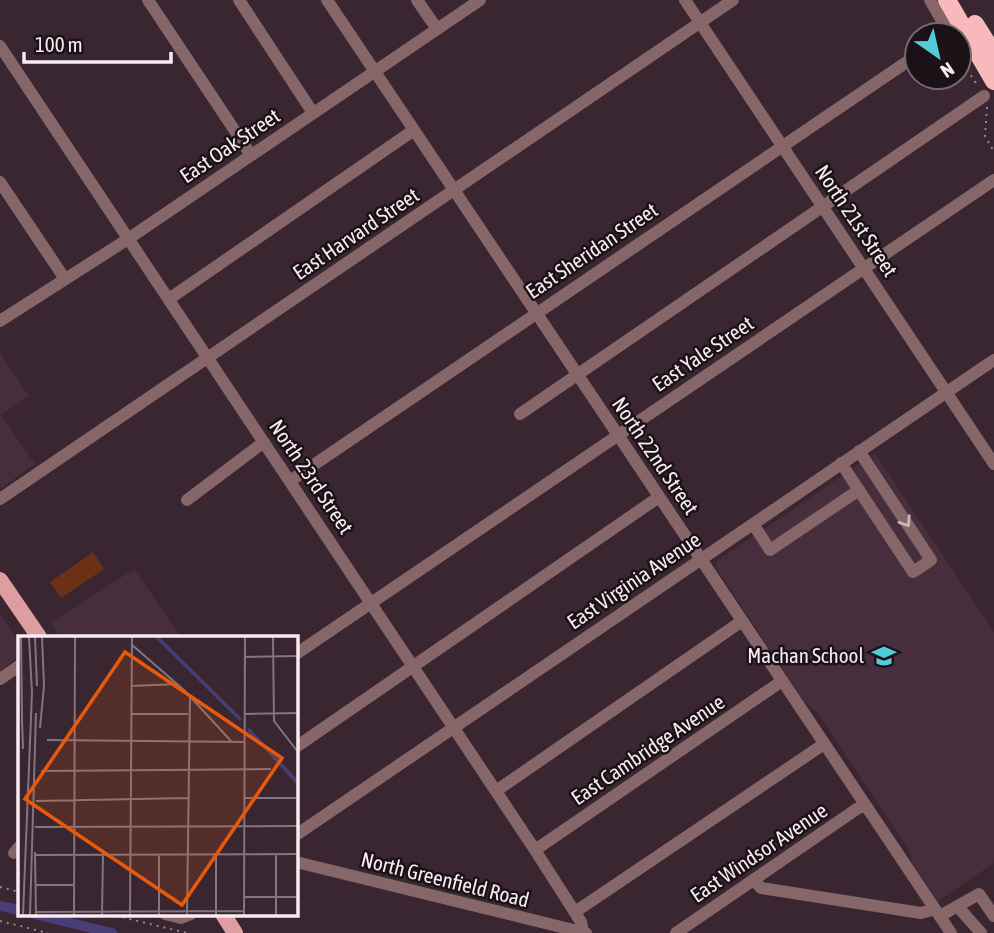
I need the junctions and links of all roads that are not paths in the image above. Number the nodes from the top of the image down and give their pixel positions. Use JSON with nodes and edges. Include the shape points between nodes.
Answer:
{"nodes":[{"id":1,"x":148,"y":0,"type":"edge"},
{"id":2,"x":239,"y":0,"type":"edge"},
{"id":3,"x":327,"y":0,"type":"edge"},
{"id":4,"x":417,"y":0,"type":"edge"},
{"id":5,"x":480,"y":0,"type":"edge"},
{"id":6,"x":685,"y":0,"type":"edge"},
{"id":7,"x":733,"y":0,"type":"edge"},
{"id":8,"x":930,"y":0,"type":"edge"},
{"id":9,"x":947,"y":0,"type":"edge"},
{"id":10,"x":960,"y":0,"type":"edge"},
{"id":11,"x":941,"y":21,"type":"edge"},
{"id":12,"x":700,"y":22,"type":"junction"},
{"id":13,"x":437,"y":29,"type":"junction"},
{"id":14,"x":0,"y":46,"type":"edge"},
{"id":15,"x":994,"y":54,"type":"edge"},
{"id":16,"x":903,"y":64,"type":"edge"},
{"id":17,"x":374,"y":72,"type":"junction"},
{"id":18,"x":989,"y":88,"type":"edge"},
{"id":19,"x":313,"y":113,"type":"junction"},
{"id":20,"x":414,"y":130,"type":"junction"},
{"id":21,"x":782,"y":145,"type":"junction"},
{"id":22,"x":251,"y":155,"type":"junction"},
{"id":23,"x":994,"y":180,"type":"edge"},
{"id":24,"x":0,"y":182,"type":"edge"},
{"id":25,"x":454,"y":190,"type":"junction"},
{"id":26,"x":822,"y":206,"type":"junction"},
{"id":27,"x":128,"y":239,"type":"junction"},
{"id":28,"x":864,"y":268,"type":"junction"},
{"id":29,"x":65,"y":279,"type":"junction"},
{"id":30,"x":169,"y":299,"type":"junction"},
{"id":31,"x":536,"y":313,"type":"junction"},
{"id":32,"x":1,"y":318,"type":"edge"},
{"id":33,"x":209,"y":358,"type":"junction"},
{"id":34,"x":994,"y":360,"type":"edge"},
{"id":35,"x":578,"y":375,"type":"junction"},
{"id":36,"x":946,"y":391,"type":"junction"},
{"id":37,"x":520,"y":414,"type":"dead end"},
{"id":38,"x":618,"y":435,"type":"junction"},
{"id":39,"x":264,"y":442,"type":"junction"},
{"id":40,"x":859,"y":451,"type":"junction"},
{"id":41,"x":841,"y":463,"type":"junction"},
{"id":42,"x":994,"y":464,"type":"edge"},
{"id":43,"x":290,"y":481,"type":"junction"},
{"id":44,"x":859,"y":491,"type":"junction"},
{"id":45,"x":659,"y":497,"type":"junction"},
{"id":46,"x":0,"y":499,"type":"edge"},
{"id":47,"x":187,"y":500,"type":"dead end"},
{"id":48,"x":752,"y":524,"type":"junction"},
{"id":49,"x":701,"y":560,"type":"junction"},
{"id":50,"x":0,"y":580,"type":"edge"},
{"id":51,"x":371,"y":602,"type":"junction"},
{"id":52,"x":742,"y":621,"type":"junction"},
{"id":53,"x":38,"y":636,"type":"edge"},
{"id":54,"x":298,"y":653,"type":"edge"},
{"id":55,"x":414,"y":666,"type":"junction"},
{"id":56,"x":18,"y":667,"type":"edge"},
{"id":57,"x":0,"y":679,"type":"edge"},
{"id":58,"x":782,"y":681,"type":"junction"},
{"id":59,"x":453,"y":726,"type":"junction"},
{"id":60,"x":824,"y":744,"type":"junction"},
{"id":61,"x":298,"y":746,"type":"edge"},
{"id":62,"x":496,"y":791,"type":"junction"},
{"id":63,"x":864,"y":804,"type":"junction"},
{"id":64,"x":298,"y":834,"type":"edge"},
{"id":65,"x":535,"y":849,"type":"junction"},
{"id":66,"x":298,"y":862,"type":"edge"},
{"id":67,"x":754,"y":880,"type":"junction"},
{"id":68,"x":959,"y":908,"type":"junction"},
{"id":69,"x":575,"y":912,"type":"junction"},
{"id":70,"x":937,"y":913,"type":"junction"},
{"id":71,"x":224,"y":916,"type":"edge"},
{"id":72,"x":994,"y":916,"type":"edge"},
{"id":73,"x":235,"y":933,"type":"edge"},
{"id":74,"x":584,"y":933,"type":"edge"},
{"id":75,"x":676,"y":933,"type":"edge"},
{"id":76,"x":951,"y":933,"type":"edge"},
{"id":77,"x":981,"y":933,"type":"edge"}],
"edges":[{"from":1,"to":22,"type":"street"},
{"from":2,"to":19,"type":"street"},
{"from":3,"to":17,"type":"street","name":"North 22nd Street"},
{"from":4,"to":13,"type":"street"},
{"from":5,"to":13,"type":"street","name":"East Oak Street"},
{"from":6,"to":12,"type":"street","name":"North 21st Street"},
{"from":7,"to":12,"type":"street","name":"East Harvard Street"},
{"from":8,"to":11,"type":"street"},
{"from":9,"to":18,"type":"highway"},
{"from":10,"to":15,"type":"highway"},
{"from":12,"to":21,"type":"street","name":"North 21st Street"},
{"from":12,"to":25,"type":"street","name":"East Harvard Street"},
{"from":13,"to":17,"type":"street","name":"East Oak Street"},
{"from":14,"to":27,"type":"street","name":"North 23rd Street"},
{"from":16,"to":21,"type":"street","name":"East Sheridan Street"},
{"from":17,"to":19,"type":"street","name":"East Oak Street"},
{"from":17,"to":20,"type":"street","name":"North 22nd Street"},
{"from":18,"to":26,"type":"street"},
{"from":19,"to":22,"type":"street","name":"East Oak Street"},
{"from":20,"to":25,"type":"street","name":"North 22nd Street"},
{"from":20,"to":30,"type":"street"},
{"from":21,"to":26,"type":"street","name":"North 21st Street"},
{"from":21,"to":31,"type":"street","name":"East Sheridan Street"},
{"from":22,"to":27,"type":"street","name":"East Oak Street"},
{"from":23,"to":28,"type":"street","name":"East Yale Street"},
{"from":24,"to":29,"type":"street"},
{"from":25,"to":31,"type":"street","name":"North 22nd Street"},
{"from":25,"to":33,"type":"street","name":"East Harvard Street"},
{"from":26,"to":28,"type":"street","name":"North 21st Street"},
{"from":26,"to":35,"type":"street"},
{"from":27,"to":29,"type":"street","name":"East Oak Street"},
{"from":27,"to":30,"type":"street","name":"North 23rd Street"},
{"from":28,"to":36,"type":"street","name":"North 21st Street"},
{"from":28,"to":38,"type":"street","name":"East Yale Street"},
{"from":29,"to":32,"type":"street","name":"East Oak Street"},
{"from":30,"to":33,"type":"street","name":"North 23rd Street"},
{"from":31,"to":35,"type":"street","name":"North 22nd Street"},
{"from":31,"to":43,"type":"street","name":"East Sheridan Street"},
{"from":33,"to":39,"type":"street","name":"North 23rd Street"},
{"from":33,"to":46,"type":"street","name":"East Harvard Street"},
{"from":34,"to":36,"type":"street","name":"East Virginia Avenue"},
{"from":35,"to":37,"type":"street"},
{"from":35,"to":38,"type":"street","name":"North 22nd Street"},
{"from":36,"to":40,"type":"street","name":"East Virginia Avenue"},
{"from":36,"to":42,"type":"street","name":"North 21st Street"},
{"from":38,"to":45,"type":"street","name":"North 22nd Street"},
{"from":38,"to":51,"type":"street","name":"East Yale Street"},
{"from":39,"to":43,"type":"street","name":"North 23rd Street"},
{"from":39,"to":47,"type":"street"},
{"from":40,"to":41,"type":"street","name":"East Virginia Avenue"},
{"from":40,"to":44,"type":"street","one_way":true,"via":[[931,560],[913,572]]},
{"from":41,"to":44,"type":"street"},
{"from":41,"to":48,"type":"street","name":"East Virginia Avenue"},
{"from":43,"to":51,"type":"street","name":"North 23rd Street"},
{"from":44,"to":48,"type":"street","via":[[770,550]]},
{"from":45,"to":49,"type":"street","name":"North 22nd Street"},
{"from":45,"to":55,"type":"street"},
{"from":48,"to":49,"type":"street","name":"East Virginia Avenue"},
{"from":49,"to":52,"type":"street","name":"North 22nd Street"},
{"from":49,"to":59,"type":"street","name":"East Virginia Avenue"},
{"from":50,"to":53,"type":"main road"},
{"from":51,"to":54,"type":"street","name":"East Yale Street"},
{"from":51,"to":55,"type":"street","name":"North 23rd Street"},
{"from":52,"to":58,"type":"street","name":"North 22nd Street"},
{"from":52,"to":62,"type":"street"},
{"from":55,"to":59,"type":"street","name":"North 23rd Street"},
{"from":55,"to":61,"type":"street"},
{"from":56,"to":57,"type":"street"},
{"from":58,"to":60,"type":"street","name":"North 22nd Street"},
{"from":58,"to":65,"type":"street","name":"East Cambridge Avenue"},
{"from":59,"to":62,"type":"street","name":"North 23rd Street"},
{"from":59,"to":64,"type":"street","name":"East Virginia Avenue"},
{"from":60,"to":63,"type":"street","name":"North 22nd Street"},
{"from":60,"to":69,"type":"street"},
{"from":62,"to":65,"type":"street","name":"North 23rd Street"},
{"from":63,"to":67,"type":"street","name":"East Windsor Avenue"},
{"from":63,"to":70,"type":"street","name":"North 22nd Street"},
{"from":65,"to":69,"type":"street","name":"North 23rd Street"},
{"from":66,"to":74,"type":"street","name":"North Greenfield Road"},
{"from":67,"to":70,"type":"street","via":[[761,888]]},
{"from":67,"to":75,"type":"street","name":"East Windsor Avenue"},
{"from":68,"to":70,"type":"street"},
{"from":68,"to":72,"type":"street","via":[[979,894]]},
{"from":68,"to":77,"type":"street"},
{"from":69,"to":74,"type":"street","name":"North 23rd Street"},
{"from":70,"to":76,"type":"street","name":"North 22nd Street"},
{"from":71,"to":73,"type":"main road"}]}
